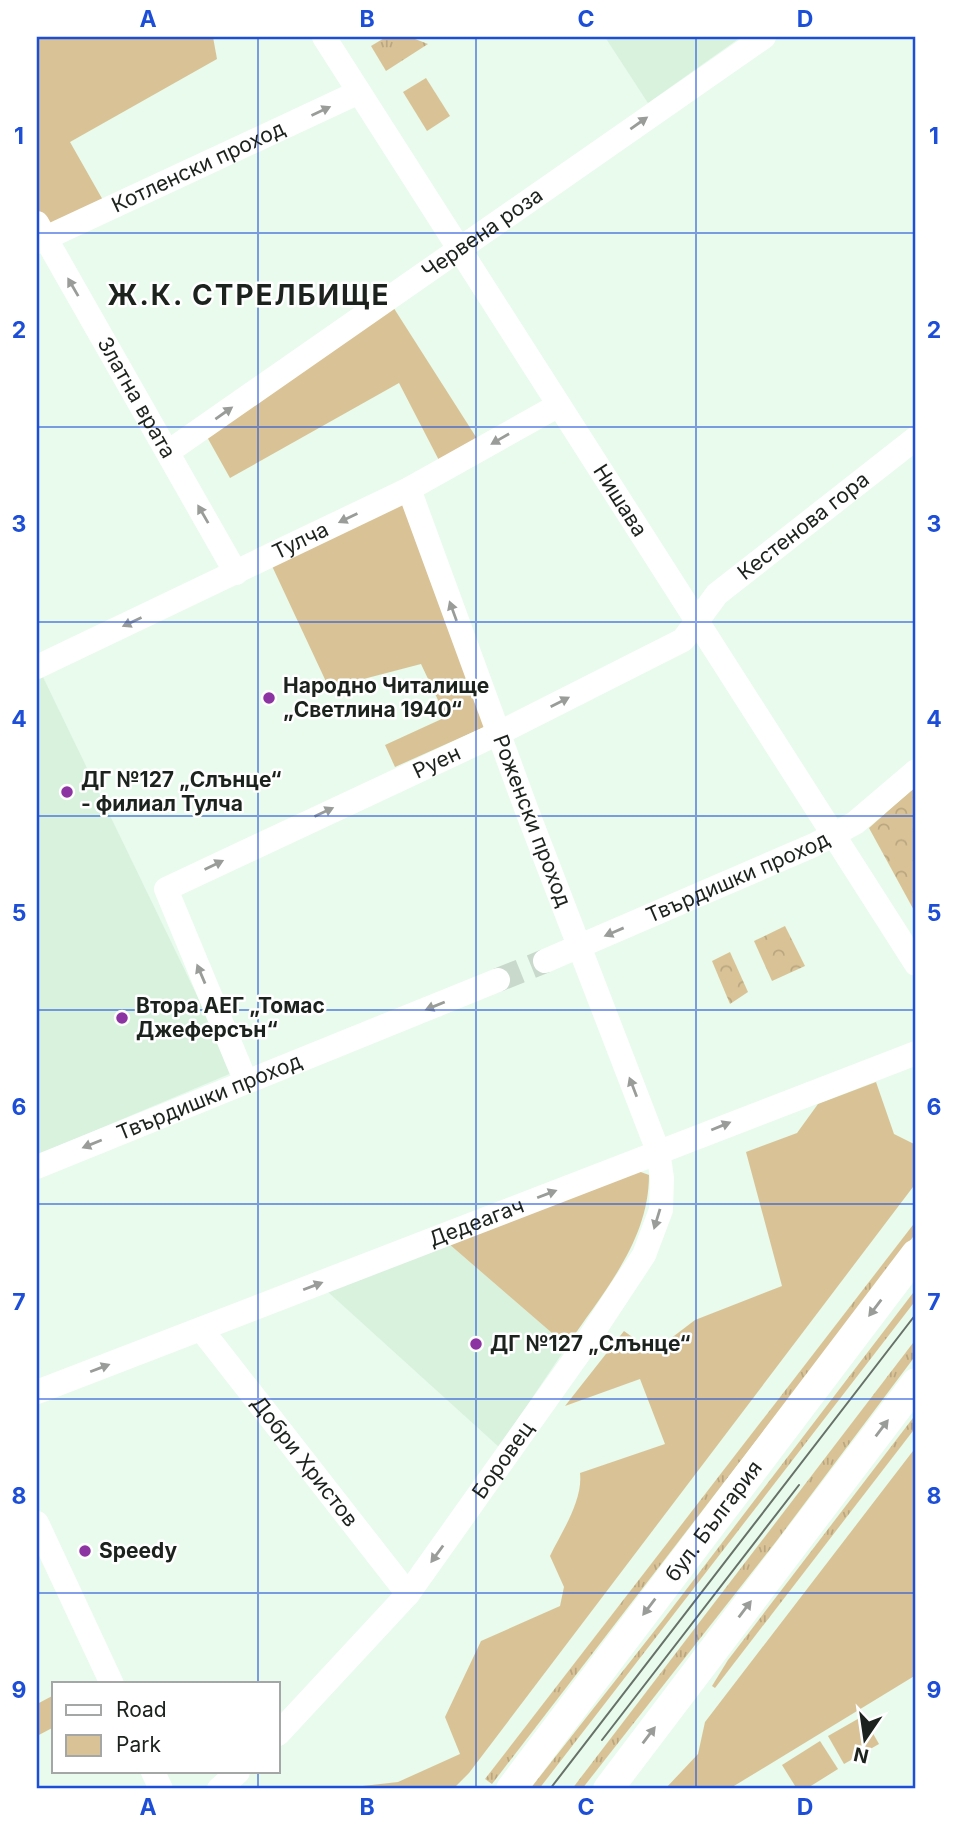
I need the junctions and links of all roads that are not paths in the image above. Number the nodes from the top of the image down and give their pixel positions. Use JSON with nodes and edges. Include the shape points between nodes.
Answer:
{"nodes":[{"id":1,"x":324,"y":37,"type":"edge"},
{"id":2,"x":764,"y":37,"type":"edge"},
{"id":3,"x":359,"y":92,"type":"junction"},
{"id":4,"x":40,"y":234,"type":"edge"},
{"id":5,"x":459,"y":249,"type":"junction"},
{"id":6,"x":559,"y":405,"type":"junction"},
{"id":7,"x":916,"y":438,"type":"edge"},
{"id":8,"x":167,"y":452,"type":"junction"},
{"id":9,"x":409,"y":489,"type":"junction"},
{"id":10,"x":236,"y":573,"type":"junction"},
{"id":11,"x":697,"y":621,"type":"junction"},
{"id":12,"x":37,"y":667,"type":"edge"},
{"id":13,"x":499,"y":733,"type":"junction"},
{"id":14,"x":916,"y":771,"type":"edge"},
{"id":15,"x":833,"y":835,"type":"junction"},
{"id":16,"x":579,"y":947,"type":"junction"},
{"id":17,"x":545,"y":961,"type":"tunnel mouth"},
{"id":18,"x":916,"y":964,"type":"edge"},
{"id":19,"x":498,"y":981,"type":"tunnel mouth"},
{"id":20,"x":916,"y":1053,"type":"edge"},
{"id":21,"x":246,"y":1082,"type":"junction"},
{"id":22,"x":658,"y":1151,"type":"junction"},
{"id":23,"x":37,"y":1167,"type":"edge"},
{"id":24,"x":916,"y":1254,"type":"edge"},
{"id":25,"x":201,"y":1329,"type":"junction"},
{"id":26,"x":916,"y":1383,"type":"edge"},
{"id":27,"x":37,"y":1392,"type":"edge"},
{"id":28,"x":37,"y":1523,"type":"edge"},
{"id":29,"x":408,"y":1594,"type":"junction"},
{"id":30,"x":111,"y":1682,"type":"edge"},
{"id":31,"x":280,"y":1732,"type":"edge"},
{"id":32,"x":153,"y":1773,"type":"edge"},
{"id":33,"x":237,"y":1773,"type":"edge"},
{"id":34,"x":161,"y":1789,"type":"edge"},
{"id":35,"x":219,"y":1789,"type":"edge"},
{"id":36,"x":511,"y":1789,"type":"edge"},
{"id":37,"x":608,"y":1789,"type":"edge"}],
"edges":[{"from":1,"to":3,"type":"street","name":"Нишава"},
{"from":5,"to":2,"type":"street","name":"Червена роза","one_way":true},
{"from":4,"to":3,"type":"street","name":"Котленски проход","one_way":true},
{"from":3,"to":5,"type":"street","name":"Нишава"},
{"from":8,"to":4,"type":"street","name":"Златна врата","one_way":true},
{"from":5,"to":6,"type":"street","name":"Нишава"},
{"from":8,"to":5,"type":"street","name":"Червена роза","one_way":true},
{"from":6,"to":9,"type":"street","name":"Тулча","one_way":true},
{"from":6,"to":11,"type":"street","name":"Нишава"},
{"from":7,"to":11,"type":"street","name":"Кестенова гора","via":[[717,594]]},
{"from":10,"to":8,"type":"street","name":"Златна врата","one_way":true},
{"from":9,"to":10,"type":"street","name":"Тулча","one_way":true},
{"from":13,"to":9,"type":"street","name":"Роженски проход","one_way":true},
{"from":10,"to":12,"type":"street","name":"Тулча","one_way":true},
{"from":13,"to":11,"type":"street","name":"Руен","one_way":true,"via":[[683,640]]},
{"from":11,"to":15,"type":"street","name":"Нишава"},
{"from":13,"to":16,"type":"street","name":"Роженски проход"},
{"from":21,"to":13,"type":"street","name":"Руен","one_way":true,"via":[[166,889]]},
{"from":14,"to":15,"type":"street","name":"Твърдишки проход","via":[[855,823]]},
{"from":15,"to":16,"type":"street","name":"Твърдишки проход","one_way":true},
{"from":15,"to":18,"type":"street","name":"Нишава"},
{"from":16,"to":17,"type":"street","name":"Твърдишки проход"},
{"from":22,"to":16,"type":"street","name":"Роженски проход","one_way":true},
{"from":19,"to":21,"type":"street","name":"Твърдишки проход","one_way":true},
{"from":22,"to":20,"type":"street","name":"Дедеагач","one_way":true},
{"from":21,"to":23,"type":"street","name":"Твърдишки проход","one_way":true},
{"from":25,"to":22,"type":"street","name":"Дедеагач","one_way":true},
{"from":22,"to":29,"type":"street","name":"Боровец","one_way":true,"via":[[661,1210],[648,1248]]},
{"from":24,"to":36,"type":"main road","name":"бул. България","one_way":true},
{"from":27,"to":25,"type":"street","name":"Дедеагач","one_way":true},
{"from":25,"to":29,"type":"street","name":"Добри Христов"},
{"from":37,"to":26,"type":"main road","one_way":true},
{"from":28,"to":30,"type":"street"},
{"from":29,"to":31,"type":"street","name":"Боровец"},
{"from":32,"to":34,"type":"street"},
{"from":33,"to":35,"type":"street"}]}
